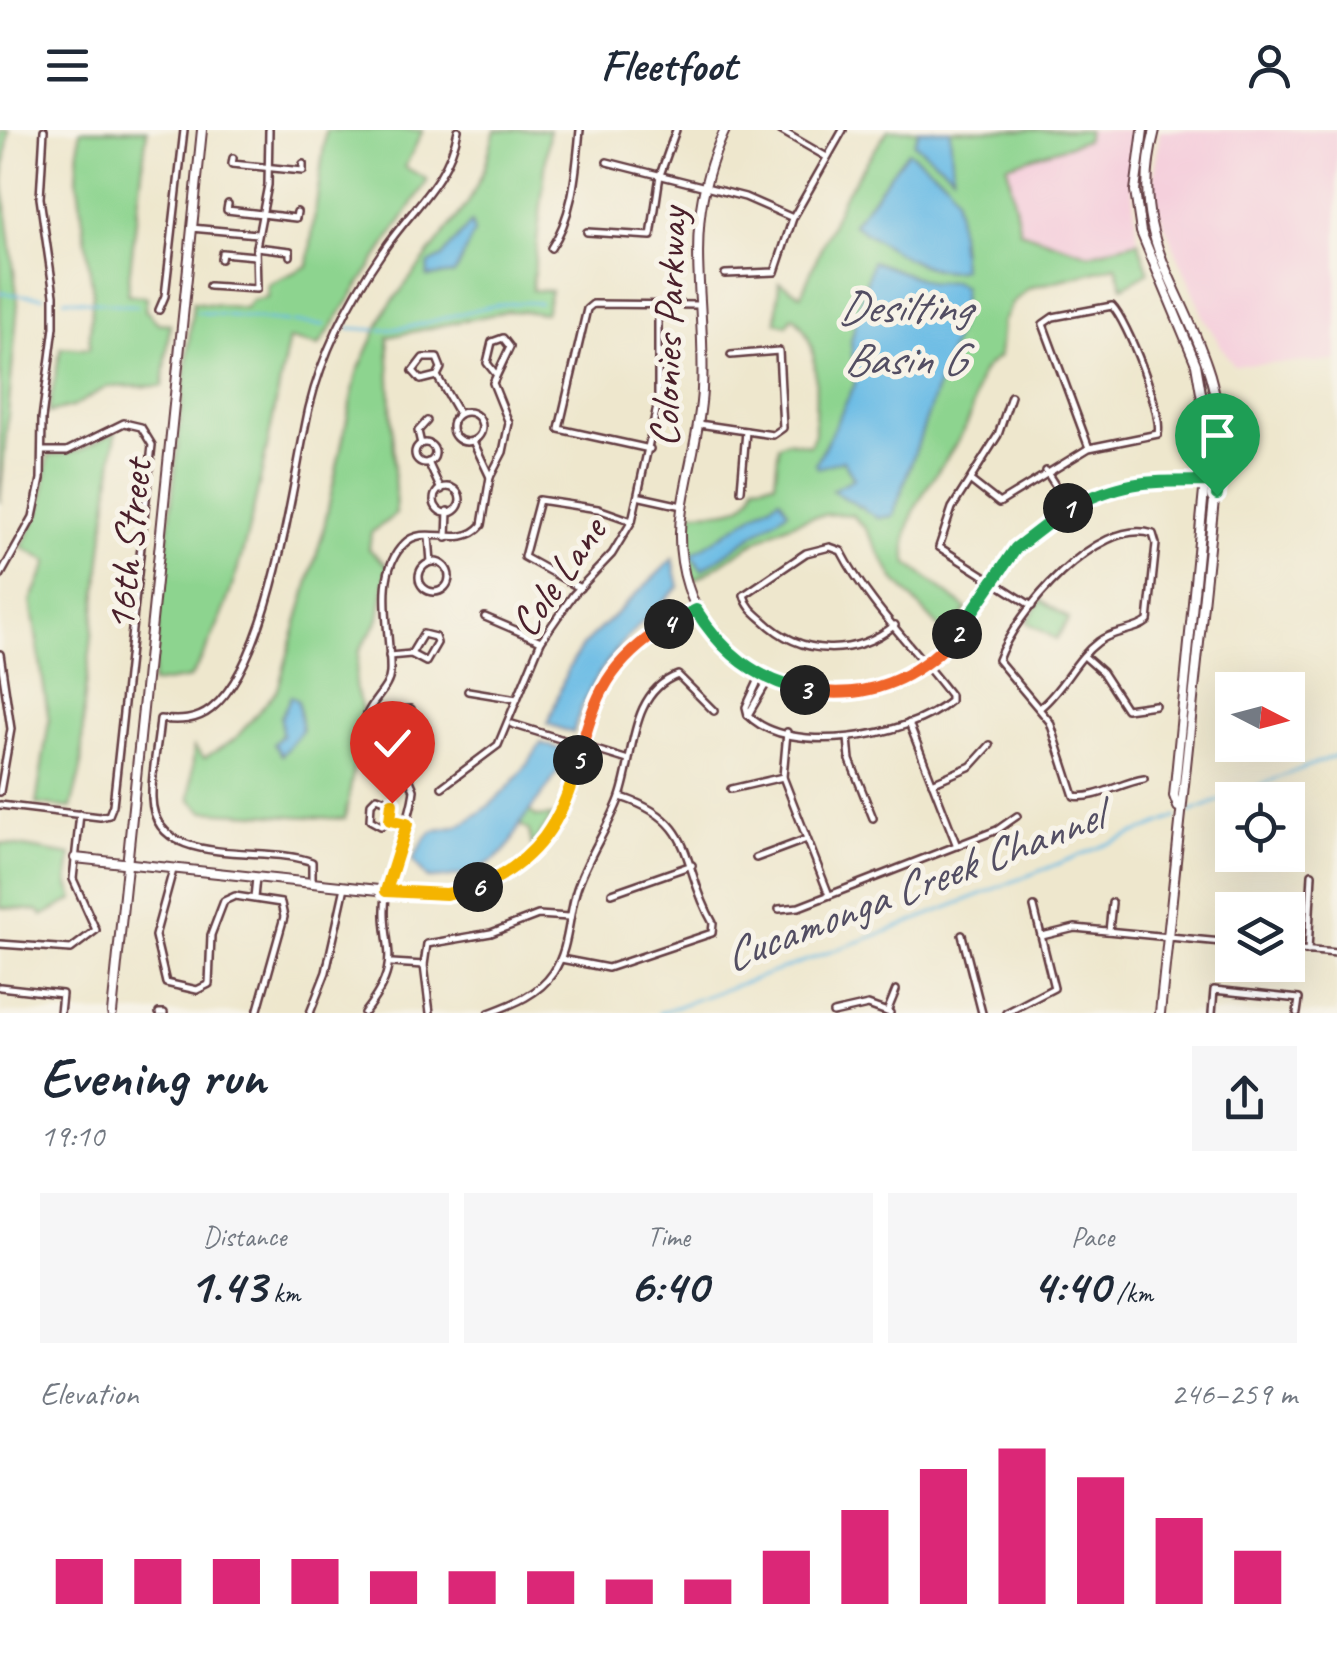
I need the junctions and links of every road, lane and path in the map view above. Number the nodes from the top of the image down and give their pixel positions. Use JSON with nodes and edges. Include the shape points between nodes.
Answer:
{"nodes":[{"id":1,"x":44,"y":130,"type":"edge"},
{"id":2,"x":184,"y":130,"type":"edge"},
{"id":3,"x":202,"y":130,"type":"edge"},
{"id":4,"x":268,"y":130,"type":"edge"},
{"id":5,"x":458,"y":130,"type":"edge"},
{"id":6,"x":580,"y":130,"type":"edge"},
{"id":7,"x":676,"y":130,"type":"edge"},
{"id":8,"x":725,"y":130,"type":"edge"},
{"id":9,"x":780,"y":130,"type":"edge"},
{"id":10,"x":843,"y":130,"type":"edge"},
{"id":11,"x":1143,"y":130,"type":"edge"},
{"id":12,"x":1154,"y":130,"type":"edge"},
{"id":13,"x":826,"y":157,"type":"junction"},
{"id":14,"x":233,"y":158,"type":"dead end"},
{"id":15,"x":608,"y":162,"type":"dead end"},
{"id":16,"x":303,"y":164,"type":"dead end"},
{"id":17,"x":269,"y":167,"type":"junction"},
{"id":18,"x":660,"y":176,"type":"junction"},
{"id":19,"x":703,"y":186,"type":"junction"},
{"id":20,"x":228,"y":204,"type":"dead end"},
{"id":21,"x":297,"y":212,"type":"dead end"},
{"id":22,"x":262,"y":213,"type":"junction"},
{"id":23,"x":793,"y":218,"type":"junction"},
{"id":24,"x":191,"y":228,"type":"junction"},
{"id":25,"x":586,"y":232,"type":"dead end"},
{"id":26,"x":257,"y":234,"type":"junction"},
{"id":27,"x":256,"y":248,"type":"junction"},
{"id":28,"x":551,"y":248,"type":"dead end"},
{"id":29,"x":255,"y":256,"type":"junction"},
{"id":30,"x":290,"y":256,"type":"dead end"},
{"id":31,"x":221,"y":259,"type":"dead end"},
{"id":32,"x":726,"y":274,"type":"dead end"},
{"id":33,"x":209,"y":286,"type":"dead end"},
{"id":34,"x":699,"y":305,"type":"junction"},
{"id":35,"x":658,"y":307,"type":"junction"},
{"id":36,"x":159,"y":310,"type":"dead end"},
{"id":37,"x":731,"y":355,"type":"dead end"},
{"id":38,"x":495,"y":374,"type":"junction"},
{"id":39,"x":438,"y":376,"type":"junction"},
{"id":40,"x":1011,"y":396,"type":"dead end"},
{"id":41,"x":460,"y":414,"type":"junction"},
{"id":42,"x":427,"y":421,"type":"dead end"},
{"id":43,"x":699,"y":424,"type":"junction"},
{"id":44,"x":746,"y":431,"type":"junction"},
{"id":45,"x":473,"y":441,"type":"junction"},
{"id":46,"x":421,"y":444,"type":"junction"},
{"id":47,"x":1089,"y":448,"type":"junction"},
{"id":48,"x":650,"y":449,"type":"junction"},
{"id":49,"x":42,"y":451,"type":"junction"},
{"id":50,"x":428,"y":462,"type":"junction"},
{"id":51,"x":1046,"y":471,"type":"junction"},
{"id":52,"x":490,"y":477,"type":"junction"},
{"id":53,"x":971,"y":481,"type":"junction"},
{"id":54,"x":1207,"y":481,"type":"junction"},
{"id":55,"x":1219,"y":481,"type":"junction"},
{"id":56,"x":441,"y":490,"type":"junction"},
{"id":57,"x":741,"y":490,"type":"dead end"},
{"id":58,"x":641,"y":496,"type":"junction"},
{"id":59,"x":682,"y":506,"type":"junction"},
{"id":60,"x":1069,"y":507,"type":"junction"},
{"id":61,"x":448,"y":511,"type":"junction"},
{"id":62,"x":632,"y":521,"type":"junction"},
{"id":63,"x":430,"y":536,"type":"junction"},
{"id":64,"x":446,"y":538,"type":"junction"},
{"id":65,"x":432,"y":562,"type":"junction"},
{"id":66,"x":0,"y":576,"type":"edge"},
{"id":67,"x":992,"y":582,"type":"junction"},
{"id":68,"x":580,"y":588,"type":"junction"},
{"id":69,"x":1032,"y":606,"type":"junction"},
{"id":70,"x":696,"y":610,"type":"junction"},
{"id":71,"x":485,"y":617,"type":"dead end"},
{"id":72,"x":895,"y":625,"type":"junction"},
{"id":73,"x":541,"y":641,"type":"junction"},
{"id":74,"x":0,"y":654,"type":"edge"},
{"id":75,"x":411,"y":654,"type":"junction"},
{"id":76,"x":388,"y":656,"type":"junction"},
{"id":77,"x":1084,"y":656,"type":"junction"},
{"id":78,"x":926,"y":665,"type":"junction"},
{"id":79,"x":765,"y":677,"type":"junction"},
{"id":80,"x":468,"y":690,"type":"dead end"},
{"id":81,"x":517,"y":699,"type":"junction"},
{"id":82,"x":1155,"y":705,"type":"dead end"},
{"id":83,"x":1040,"y":707,"type":"junction"},
{"id":84,"x":714,"y":711,"type":"dead end"},
{"id":85,"x":908,"y":723,"type":"junction"},
{"id":86,"x":511,"y":724,"type":"junction"},
{"id":87,"x":787,"y":732,"type":"junction"},
{"id":88,"x":393,"y":737,"type":"junction"},
{"id":89,"x":848,"y":738,"type":"junction"},
{"id":90,"x":990,"y":745,"type":"dead end"},
{"id":91,"x":582,"y":748,"type":"junction"},
{"id":92,"x":373,"y":758,"type":"junction"},
{"id":93,"x":628,"y":760,"type":"junction"},
{"id":94,"x":783,"y":777,"type":"junction"},
{"id":95,"x":1144,"y":779,"type":"dead end"},
{"id":96,"x":932,"y":783,"type":"junction"},
{"id":97,"x":442,"y":788,"type":"dead end"},
{"id":98,"x":730,"y":789,"type":"dead end"},
{"id":99,"x":0,"y":792,"type":"edge"},
{"id":100,"x":621,"y":797,"type":"junction"},
{"id":101,"x":0,"y":806,"type":"edge"},
{"id":102,"x":1178,"y":806,"type":"junction"},
{"id":103,"x":80,"y":814,"type":"junction"},
{"id":104,"x":1017,"y":816,"type":"dead end"},
{"id":105,"x":873,"y":818,"type":"dead end"},
{"id":106,"x":390,"y":820,"type":"junction"},
{"id":107,"x":407,"y":824,"type":"junction"},
{"id":108,"x":807,"y":839,"type":"junction"},
{"id":109,"x":956,"y":846,"type":"junction"},
{"id":110,"x":75,"y":858,"type":"junction"},
{"id":111,"x":756,"y":858,"type":"dead end"},
{"id":112,"x":124,"y":863,"type":"junction"},
{"id":113,"x":692,"y":865,"type":"junction"},
{"id":114,"x":174,"y":870,"type":"junction"},
{"id":115,"x":1312,"y":874,"type":"dead end"},
{"id":116,"x":256,"y":878,"type":"junction"},
{"id":117,"x":312,"y":884,"type":"junction"},
{"id":118,"x":345,"y":888,"type":"junction"},
{"id":119,"x":386,"y":891,"type":"junction"},
{"id":120,"x":612,"y":893,"type":"dead end"},
{"id":121,"x":829,"y":896,"type":"junction"},
{"id":122,"x":254,"y":898,"type":"junction"},
{"id":123,"x":1112,"y":903,"type":"dead end"},
{"id":124,"x":1034,"y":906,"type":"dead end"},
{"id":125,"x":779,"y":909,"type":"dead end"},
{"id":126,"x":569,"y":917,"type":"junction"},
{"id":127,"x":1108,"y":931,"type":"junction"},
{"id":128,"x":962,"y":935,"type":"dead end"},
{"id":129,"x":1042,"y":936,"type":"junction"},
{"id":130,"x":1165,"y":936,"type":"junction"},
{"id":131,"x":1215,"y":941,"type":"edge"},
{"id":132,"x":0,"y":944,"type":"edge"},
{"id":133,"x":1305,"y":951,"type":"edge"},
{"id":134,"x":1308,"y":951,"type":"junction"},
{"id":135,"x":1337,"y":954,"type":"edge"},
{"id":136,"x":560,"y":959,"type":"junction"},
{"id":137,"x":391,"y":963,"type":"junction"},
{"id":138,"x":424,"y":965,"type":"junction"},
{"id":139,"x":0,"y":987,"type":"edge"},
{"id":140,"x":896,"y":990,"type":"dead end"},
{"id":141,"x":888,"y":1012,"type":"edge"},
{"id":142,"x":60,"y":1013,"type":"edge"},
{"id":143,"x":112,"y":1013,"type":"edge"},
{"id":144,"x":257,"y":1013,"type":"edge"},
{"id":145,"x":310,"y":1013,"type":"edge"},
{"id":146,"x":364,"y":1013,"type":"edge"},
{"id":147,"x":430,"y":1013,"type":"edge"},
{"id":148,"x":489,"y":1013,"type":"edge"},
{"id":149,"x":833,"y":1013,"type":"edge"},
{"id":150,"x":982,"y":1013,"type":"edge"},
{"id":151,"x":1006,"y":1013,"type":"edge"},
{"id":152,"x":1160,"y":1013,"type":"edge"},
{"id":153,"x":1212,"y":1013,"type":"edge"},
{"id":154,"x":1297,"y":1013,"type":"edge"}],
"edges":[{"from":1,"to":49,"type":"street","via":[[38,175],[54,327]]},
{"from":2,"to":36,"type":"street"},
{"from":3,"to":24,"type":"main road","name":"16th Street"},
{"from":4,"to":17,"type":"street"},
{"from":5,"to":117,"type":"street","via":[[434,188],[381,254],[326,350],[278,553],[238,673],[204,714],[160,719],[152,800],[158,820],[177,841],[294,855],[312,862]]},
{"from":6,"to":28,"type":"street","via":[[574,183]]},
{"from":7,"to":18,"type":"street"},
{"from":8,"to":19,"type":"main road","name":"Colonies Parkway"},
{"from":9,"to":13,"type":"street"},
{"from":10,"to":13,"type":"street"},
{"from":11,"to":54,"type":"main road","via":[[1136,169],[1139,221],[1203,388]]},
{"from":12,"to":55,"type":"main road","via":[[1146,188],[1151,229],[1214,389]]},
{"from":13,"to":23,"type":"street"},
{"from":14,"to":17,"type":"street","via":[[232,164]]},
{"from":15,"to":18,"type":"street"},
{"from":16,"to":17,"type":"street","via":[[302,170]]},
{"from":17,"to":22,"type":"street"},
{"from":18,"to":19,"type":"street"},
{"from":18,"to":25,"type":"street","via":[[651,236]]},
{"from":19,"to":23,"type":"street"},
{"from":19,"to":34,"type":"main road","name":"Colonies Parkway","via":[[695,257]]},
{"from":20,"to":22,"type":"street","via":[[228,210]]},
{"from":21,"to":22,"type":"street","via":[[296,218]]},
{"from":22,"to":26,"type":"street"},
{"from":23,"to":32,"type":"street","via":[[771,275]]},
{"from":24,"to":26,"type":"street"},
{"from":24,"to":112,"type":"main road","name":"16th Street"},
{"from":26,"to":27,"type":"street"},
{"from":27,"to":29,"type":"street"},
{"from":27,"to":30,"type":"street"},
{"from":29,"to":31,"type":"street","via":[[222,253]]},
{"from":29,"to":33,"type":"street","via":[[257,289]]},
{"from":34,"to":35,"type":"street"},
{"from":34,"to":43,"type":"main road","name":"Colonies Parkway"},
{"from":35,"to":48,"type":"street","name":"Cole Lane","via":[[660,381]]},
{"from":35,"to":48,"type":"street","via":[[592,304],[559,429]]},
{"from":37,"to":44,"type":"street","via":[[779,351],[783,428],[778,434]]},
{"from":38,"to":38,"type":"street","via":[[508,357],[503,338],[489,351]]},
{"from":38,"to":52,"type":"street","via":[[510,423]]},
{"from":39,"to":39,"type":"street","via":[[440,362],[433,356],[413,371],[421,380]]},
{"from":39,"to":41,"type":"street"},
{"from":40,"to":53,"type":"street"},
{"from":41,"to":45,"type":"street","via":[[455,436]]},
{"from":41,"to":45,"type":"street","via":[[481,420]]},
{"from":42,"to":46,"type":"street","via":[[418,430]]},
{"from":43,"to":44,"type":"street"},
{"from":43,"to":59,"type":"main road","name":"Colonies Parkway"},
{"from":44,"to":57,"type":"street"},
{"from":45,"to":52,"type":"street"},
{"from":46,"to":50,"type":"street","via":[[416,456]]},
{"from":46,"to":50,"type":"street","via":[[433,448]]},
{"from":47,"to":47,"type":"street","via":[[1043,324],[1112,306],[1146,374],[1160,428],[1152,436]]},
{"from":47,"to":51,"type":"street"},
{"from":48,"to":58,"type":"street","name":"Cole Lane"},
{"from":49,"to":66,"type":"street","via":[[33,517]]},
{"from":49,"to":103,"type":"street","via":[[67,451],[124,423],[142,427],[152,445],[109,815]]},
{"from":50,"to":56,"type":"street"},
{"from":51,"to":53,"type":"street","via":[[1000,503]]},
{"from":51,"to":60,"type":"street"},
{"from":52,"to":64,"type":"street","via":[[482,525],[464,538]]},
{"from":53,"to":67,"type":"street","via":[[952,508],[939,547]]},
{"from":54,"to":55,"type":"main road","name":"Colonies Parkway"},
{"from":54,"to":60,"type":"main road","name":"Colonies Parkway","via":[[1135,483]]},
{"from":54,"to":102,"type":"main road"},
{"from":55,"to":102,"type":"main road"},
{"from":56,"to":61,"type":"street","via":[[433,506]]},
{"from":56,"to":61,"type":"street","via":[[461,494],[461,505]]},
{"from":58,"to":59,"type":"street"},
{"from":58,"to":62,"type":"street","name":"Cole Lane"},
{"from":59,"to":70,"type":"main road","name":"Colonies Parkway","via":[[681,560]]},
{"from":60,"to":67,"type":"main road","name":"Colonies Parkway","via":[[1034,532]]},
{"from":61,"to":64,"type":"street"},
{"from":62,"to":68,"type":"street","name":"Cole Lane"},
{"from":62,"to":68,"type":"street","via":[[598,508],[540,500],[524,557]]},
{"from":63,"to":64,"type":"street"},
{"from":63,"to":65,"type":"street"},
{"from":63,"to":76,"type":"street","via":[[405,542],[396,556],[386,602]]},
{"from":65,"to":65,"type":"street","via":[[423,567],[420,582],[436,592],[449,574]]},
{"from":67,"to":69,"type":"street"},
{"from":67,"to":78,"type":"main road","name":"Colonies Parkway","via":[[959,632]]},
{"from":68,"to":73,"type":"street","name":"Cole Lane"},
{"from":69,"to":77,"type":"street","via":[[1056,574],[1085,553],[1116,539],[1153,534],[1148,621],[1103,638]]},
{"from":69,"to":83,"type":"street","via":[[998,660]]},
{"from":70,"to":79,"type":"main road","name":"Colonies Parkway","via":[[726,649]]},
{"from":70,"to":91,"type":"main road","via":[[614,666]]},
{"from":71,"to":73,"type":"street"},
{"from":72,"to":72,"type":"street","via":[[866,596],[836,546],[806,553],[744,595],[776,632],[813,647],[868,644]]},
{"from":72,"to":78,"type":"street"},
{"from":73,"to":81,"type":"street","name":"Cole Lane"},
{"from":74,"to":99,"type":"street","via":[[10,729]]},
{"from":75,"to":75,"type":"street","via":[[421,662],[431,658],[434,636],[423,634]]},
{"from":75,"to":76,"type":"street"},
{"from":76,"to":92,"type":"street","via":[[388,681],[369,704],[363,734]]},
{"from":77,"to":82,"type":"street","via":[[1126,709]]},
{"from":77,"to":83,"type":"street","via":[[1061,691]]},
{"from":78,"to":79,"type":"main road","name":"Colonies Parkway","via":[[853,693],[812,691]]},
{"from":78,"to":85,"type":"street","via":[[950,694],[946,706]]},
{"from":79,"to":87,"type":"street","via":[[748,715]]},
{"from":80,"to":81,"type":"street"},
{"from":81,"to":86,"type":"street","name":"Cole Lane"},
{"from":83,"to":95,"type":"street","via":[[1063,752],[1074,796]]},
{"from":84,"to":93,"type":"street","via":[[678,675],[642,711]]},
{"from":85,"to":89,"type":"street"},
{"from":85,"to":96,"type":"street"},
{"from":86,"to":91,"type":"street"},
{"from":86,"to":97,"type":"street","name":"Cole Lane","via":[[486,756]]},
{"from":87,"to":89,"type":"street"},
{"from":87,"to":94,"type":"street"},
{"from":88,"to":88,"type":"street","via":[[410,733],[411,709],[397,710]]},
{"from":88,"to":92,"type":"street"},
{"from":89,"to":105,"type":"street"},
{"from":90,"to":96,"type":"street","via":[[971,766]]},
{"from":91,"to":93,"type":"street"},
{"from":91,"to":119,"type":"main road","via":[[562,813],[518,866],[476,888],[446,894]]},
{"from":92,"to":107,"type":"street","via":[[412,782]]},
{"from":93,"to":100,"type":"street"},
{"from":94,"to":98,"type":"street"},
{"from":94,"to":108,"type":"street"},
{"from":96,"to":109,"type":"street"},
{"from":100,"to":113,"type":"street","via":[[648,805],[672,823]]},
{"from":100,"to":126,"type":"street"},
{"from":101,"to":103,"type":"street"},
{"from":102,"to":130,"type":"main road"},
{"from":103,"to":110,"type":"street"},
{"from":104,"to":109,"type":"street"},
{"from":106,"to":106,"type":"street","via":[[392,803],[374,799],[370,820],[381,826]]},
{"from":106,"to":107,"type":"street"},
{"from":107,"to":119,"type":"street"},
{"from":108,"to":111,"type":"street"},
{"from":108,"to":121,"type":"street"},
{"from":109,"to":121,"type":"street"},
{"from":110,"to":112,"type":"main road"},
{"from":110,"to":132,"type":"street","via":[[77,894],[96,930],[72,949]]},
{"from":112,"to":114,"type":"main road"},
{"from":112,"to":143,"type":"main road","name":"16th Street"},
{"from":113,"to":120,"type":"street"},
{"from":113,"to":136,"type":"street","via":[[712,933],[608,968]]},
{"from":114,"to":116,"type":"main road"},
{"from":114,"to":122,"type":"street","via":[[157,920],[158,966],[166,982],[205,988],[211,935],[224,900]]},
{"from":115,"to":134,"type":"street"},
{"from":116,"to":117,"type":"main road"},
{"from":116,"to":122,"type":"street"},
{"from":117,"to":118,"type":"main road"},
{"from":118,"to":119,"type":"main road"},
{"from":118,"to":145,"type":"street"},
{"from":119,"to":137,"type":"street"},
{"from":121,"to":125,"type":"street"},
{"from":122,"to":144,"type":"street","via":[[281,903],[284,918]]},
{"from":123,"to":127,"type":"street"},
{"from":124,"to":129,"type":"street"},
{"from":126,"to":136,"type":"street"},
{"from":126,"to":138,"type":"street","via":[[538,915],[491,933],[427,944]]},
{"from":127,"to":129,"type":"street","via":[[1075,928]]},
{"from":127,"to":130,"type":"street"},
{"from":128,"to":150,"type":"street"},
{"from":129,"to":151,"type":"street","via":[[1054,988]]},
{"from":130,"to":131,"type":"street"},
{"from":130,"to":152,"type":"main road"},
{"from":133,"to":134,"type":"street"},
{"from":134,"to":135,"type":"street"},
{"from":136,"to":148,"type":"street","via":[[535,992]]},
{"from":137,"to":138,"type":"street"},
{"from":137,"to":146,"type":"street"},
{"from":138,"to":147,"type":"street"},
{"from":139,"to":142,"type":"street","via":[[62,994]]},
{"from":140,"to":141,"type":"street"},
{"from":141,"to":149,"type":"street","via":[[868,1005]]},
{"from":153,"to":154,"type":"street","via":[[1214,990],[1299,999]]}]}
